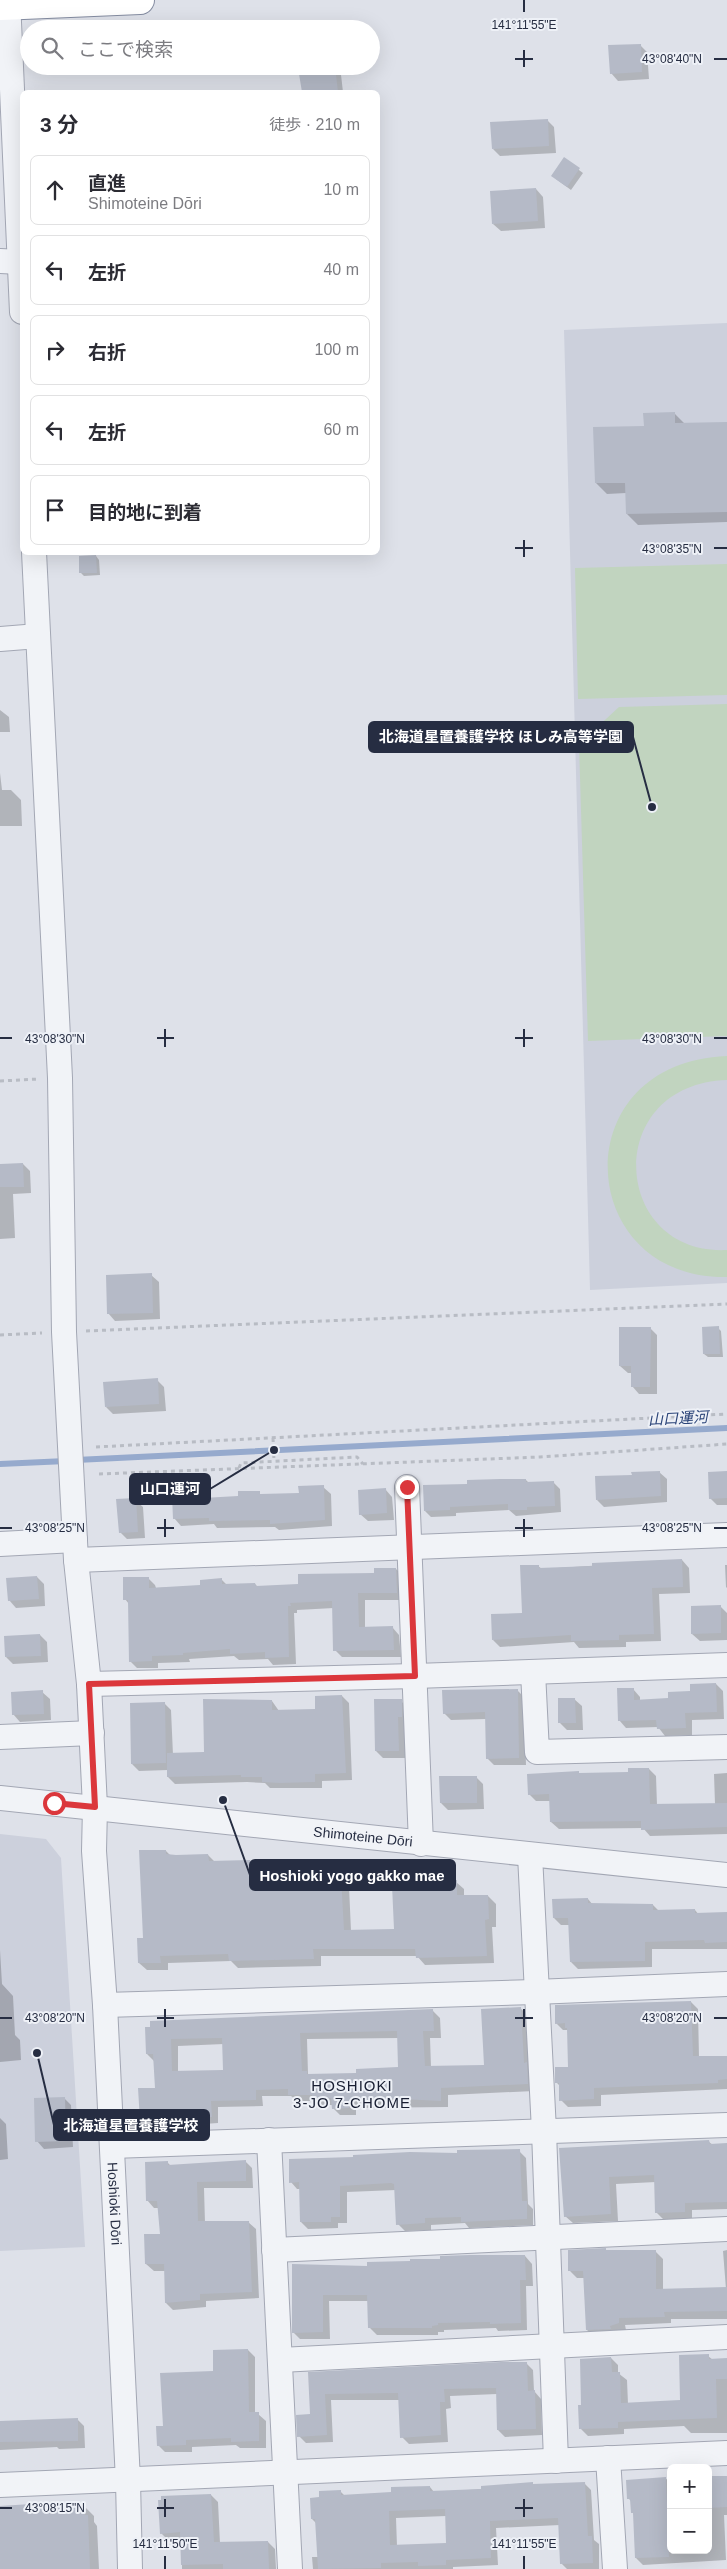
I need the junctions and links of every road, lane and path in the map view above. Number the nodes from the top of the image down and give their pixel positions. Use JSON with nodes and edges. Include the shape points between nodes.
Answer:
{"nodes":[{"id":1,"x":140,"y":0,"type":"edge"},
{"id":2,"x":5,"y":4,"type":"edge"},
{"id":3,"x":8,"y":166,"type":"edge"},
{"id":4,"x":10,"y":262,"type":"edge"},
{"id":5,"x":20,"y":304,"type":"edge"},
{"id":6,"x":34,"y":555,"type":"edge"},
{"id":7,"x":38,"y":636,"type":"junction"},
{"id":8,"x":0,"y":639,"type":"edge"},
{"id":9,"x":60,"y":1078,"type":"junction"},
{"id":10,"x":0,"y":1081,"type":"edge"},
{"id":11,"x":727,"y":1304,"type":"edge"},
{"id":12,"x":64,"y":1332,"type":"junction"},
{"id":13,"x":0,"y":1335,"type":"edge"},
{"id":14,"x":727,"y":1414,"type":"edge"},
{"id":15,"x":273,"y":1438,"type":"junction"},
{"id":16,"x":727,"y":1444,"type":"edge"},
{"id":17,"x":96,"y":1447,"type":"dead end"},
{"id":18,"x":274,"y":1461,"type":"junction"},
{"id":19,"x":363,"y":1464,"type":"junction"},
{"id":20,"x":239,"y":1468,"type":"junction"},
{"id":21,"x":99,"y":1474,"type":"dead end"},
{"id":22,"x":407,"y":1487,"type":"dead end"},
{"id":23,"x":727,"y":1535,"type":"edge"},
{"id":24,"x":0,"y":1544,"type":"edge"},
{"id":25,"x":410,"y":1547,"type":"junction"},
{"id":26,"x":76,"y":1550,"type":"junction"},
{"id":27,"x":727,"y":1665,"type":"edge"},
{"id":28,"x":533,"y":1672,"type":"junction"},
{"id":29,"x":415,"y":1676,"type":"junction"},
{"id":30,"x":89,"y":1684,"type":"junction"},
{"id":31,"x":92,"y":1732,"type":"junction"},
{"id":32,"x":0,"y":1736,"type":"edge"},
{"id":33,"x":727,"y":1747,"type":"edge"},
{"id":34,"x":0,"y":1798,"type":"edge"},
{"id":35,"x":95,"y":1807,"type":"junction"},
{"id":36,"x":421,"y":1844,"type":"junction"},
{"id":37,"x":530,"y":1855,"type":"junction"},
{"id":38,"x":727,"y":1876,"type":"edge"},
{"id":39,"x":727,"y":1984,"type":"edge"},
{"id":40,"x":535,"y":1992,"type":"junction"},
{"id":41,"x":105,"y":2005,"type":"junction"},
{"id":42,"x":727,"y":2125,"type":"edge"},
{"id":43,"x":544,"y":2131,"type":"junction"},
{"id":44,"x":269,"y":2140,"type":"junction"},
{"id":45,"x":112,"y":2146,"type":"junction"},
{"id":46,"x":727,"y":2229,"type":"edge"},
{"id":47,"x":548,"y":2238,"type":"junction"},
{"id":48,"x":274,"y":2250,"type":"junction"},
{"id":49,"x":727,"y":2337,"type":"edge"},
{"id":50,"x":552,"y":2347,"type":"junction"},
{"id":51,"x":280,"y":2360,"type":"junction"},
{"id":52,"x":727,"y":2453,"type":"edge"},
{"id":53,"x":608,"y":2458,"type":"junction"},
{"id":54,"x":556,"y":2461,"type":"junction"},
{"id":55,"x":285,"y":2474,"type":"junction"},
{"id":56,"x":128,"y":2481,"type":"junction"},
{"id":57,"x":0,"y":2486,"type":"edge"},
{"id":58,"x":130,"y":2569,"type":"edge"},
{"id":59,"x":290,"y":2569,"type":"edge"},
{"id":60,"x":615,"y":2569,"type":"edge"}],
"edges":[{"from":1,"to":2,"type":"highway"},
{"from":2,"to":3,"type":"street"},
{"from":3,"to":4,"type":"street"},
{"from":4,"to":5,"type":"street"},
{"from":6,"to":7,"type":"street","name":"Hoshioki Dōri"},
{"from":7,"to":8,"type":"street"},
{"from":7,"to":9,"type":"street","name":"Hoshioki Dōri"},
{"from":9,"to":10,"type":"path"},
{"from":9,"to":12,"type":"street","name":"Hoshioki Dōri"},
{"from":11,"to":12,"type":"path"},
{"from":12,"to":13,"type":"path"},
{"from":12,"to":26,"type":"street","name":"Hoshioki Dōri"},
{"from":14,"to":15,"type":"path"},
{"from":15,"to":17,"type":"path"},
{"from":15,"to":18,"type":"path"},
{"from":16,"to":19,"type":"path","via":[[540,1457]]},
{"from":18,"to":19,"type":"path","via":[[357,1458]]},
{"from":18,"to":20,"type":"path","via":[[241,1463]]},
{"from":19,"to":20,"type":"path"},
{"from":20,"to":21,"type":"path"},
{"from":22,"to":25,"type":"street"},
{"from":23,"to":25,"type":"street"},
{"from":24,"to":26,"type":"street"},
{"from":25,"to":26,"type":"street"},
{"from":25,"to":29,"type":"street"},
{"from":26,"to":30,"type":"street","name":"Hoshioki Dōri"},
{"from":27,"to":28,"type":"street"},
{"from":28,"to":29,"type":"street"},
{"from":28,"to":33,"type":"street","via":[[537,1752]]},
{"from":29,"to":30,"type":"street"},
{"from":29,"to":36,"type":"street"},
{"from":30,"to":31,"type":"street","name":"Hoshioki Dōri"},
{"from":31,"to":32,"type":"street"},
{"from":31,"to":35,"type":"street","name":"Hoshioki Dōri"},
{"from":34,"to":35,"type":"street","name":"Shimoteine Dōri"},
{"from":35,"to":36,"type":"street","name":"Shimoteine Dōri"},
{"from":35,"to":41,"type":"street","name":"Hoshioki Dōri","via":[[94,1851]]},
{"from":36,"to":37,"type":"street","name":"Shimoteine Dōri"},
{"from":37,"to":38,"type":"street","name":"Shimoteine Dōri"},
{"from":37,"to":40,"type":"street"},
{"from":39,"to":40,"type":"street"},
{"from":40,"to":41,"type":"street"},
{"from":40,"to":43,"type":"street"},
{"from":41,"to":45,"type":"street","name":"Hoshioki Dōri"},
{"from":42,"to":43,"type":"street"},
{"from":43,"to":44,"type":"street"},
{"from":43,"to":47,"type":"street"},
{"from":44,"to":45,"type":"street"},
{"from":44,"to":48,"type":"street"},
{"from":45,"to":56,"type":"street","name":"Hoshioki Dōri"},
{"from":46,"to":47,"type":"street"},
{"from":47,"to":48,"type":"street"},
{"from":47,"to":50,"type":"street"},
{"from":48,"to":51,"type":"street"},
{"from":49,"to":50,"type":"street"},
{"from":50,"to":51,"type":"street"},
{"from":50,"to":54,"type":"street"},
{"from":51,"to":55,"type":"street"},
{"from":52,"to":53,"type":"street"},
{"from":53,"to":54,"type":"street"},
{"from":53,"to":60,"type":"street"},
{"from":54,"to":55,"type":"street"},
{"from":55,"to":56,"type":"street"},
{"from":55,"to":59,"type":"street"},
{"from":56,"to":57,"type":"street"},
{"from":56,"to":58,"type":"street","name":"Hoshioki Dōri"}]}
